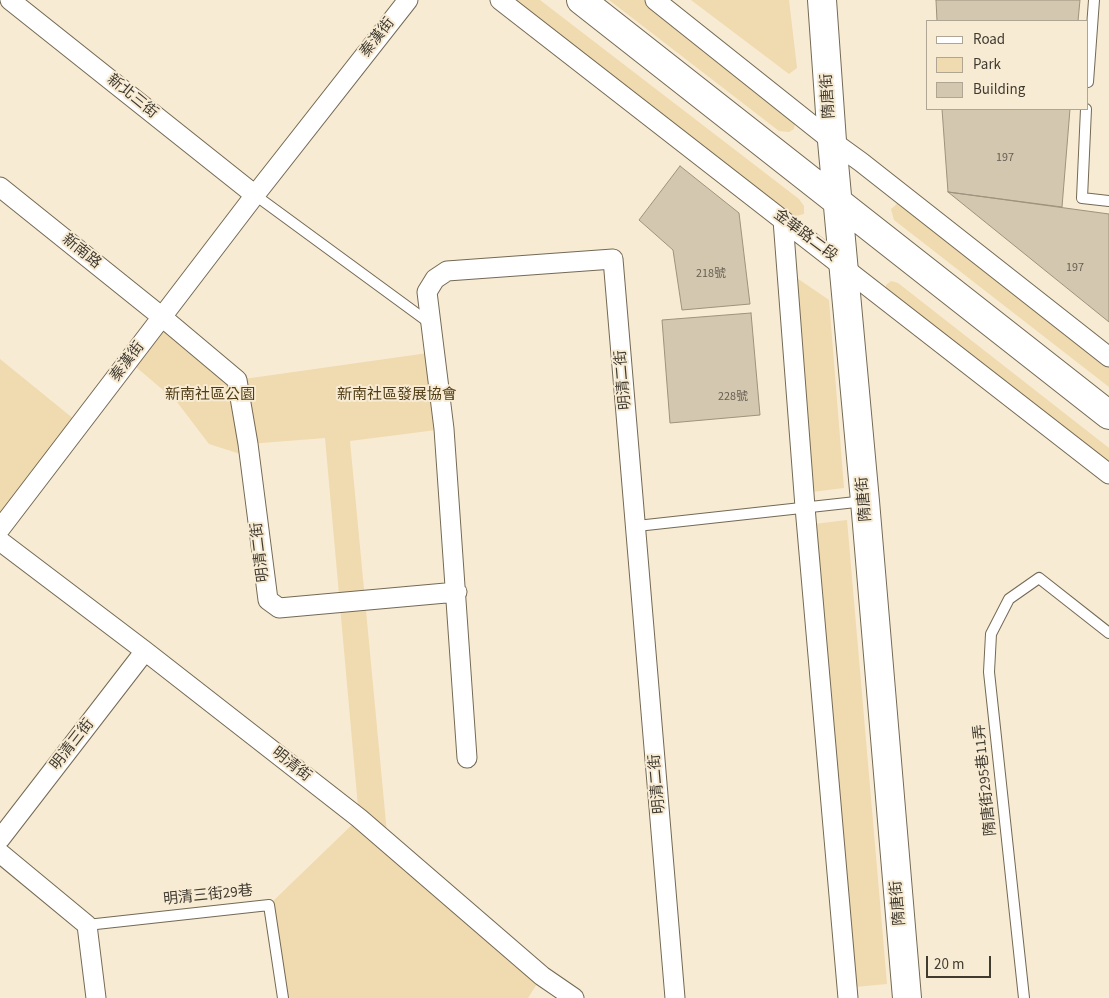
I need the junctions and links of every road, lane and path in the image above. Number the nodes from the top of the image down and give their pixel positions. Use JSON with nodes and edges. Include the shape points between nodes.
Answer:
{"nodes":[{"id":1,"x":10,"y":0,"type":"edge"},
{"id":2,"x":408,"y":0,"type":"edge"},
{"id":3,"x":500,"y":0,"type":"edge"},
{"id":4,"x":581,"y":0,"type":"edge"},
{"id":5,"x":655,"y":0,"type":"edge"},
{"id":6,"x":822,"y":0,"type":"edge"},
{"id":7,"x":1094,"y":0,"type":"edge"},
{"id":8,"x":1089,"y":68,"type":"edge"},
{"id":9,"x":1086,"y":110,"type":"edge"},
{"id":10,"x":832,"y":141,"type":"junction"},
{"id":11,"x":0,"y":187,"type":"edge"},
{"id":12,"x":254,"y":195,"type":"junction"},
{"id":13,"x":1109,"y":201,"type":"edge"},
{"id":14,"x":838,"y":202,"type":"junction"},
{"id":15,"x":783,"y":220,"type":"junction"},
{"id":16,"x":843,"y":265,"type":"junction"},
{"id":17,"x":162,"y":317,"type":"junction"},
{"id":18,"x":431,"y":324,"type":"junction"},
{"id":19,"x":1109,"y":357,"type":"edge"},
{"id":20,"x":1109,"y":416,"type":"edge"},
{"id":21,"x":1109,"y":474,"type":"edge"},
{"id":22,"x":865,"y":501,"type":"junction"},
{"id":23,"x":805,"y":507,"type":"junction"},
{"id":24,"x":637,"y":526,"type":"junction"},
{"id":25,"x":0,"y":529,"type":"edge"},
{"id":26,"x":0,"y":541,"type":"edge"},
{"id":27,"x":457,"y":592,"type":"junction"},
{"id":28,"x":1109,"y":633,"type":"edge"},
{"id":29,"x":145,"y":651,"type":"junction"},
{"id":30,"x":467,"y":758,"type":"dead end"},
{"id":31,"x":0,"y":839,"type":"edge"},
{"id":32,"x":0,"y":853,"type":"edge"},
{"id":33,"x":87,"y":925,"type":"junction"},
{"id":34,"x":96,"y":998,"type":"edge"},
{"id":35,"x":282,"y":998,"type":"edge"},
{"id":36,"x":574,"y":998,"type":"edge"},
{"id":37,"x":675,"y":998,"type":"edge"},
{"id":38,"x":848,"y":998,"type":"edge"},
{"id":39,"x":908,"y":998,"type":"edge"},
{"id":40,"x":1024,"y":998,"type":"edge"}],
"edges":[{"from":1,"to":12,"type":"street","name":"新北三街"},
{"from":2,"to":12,"type":"street","name":"秦漢街"},
{"from":3,"to":15,"type":"street","name":"金華路二段"},
{"from":4,"to":14,"type":"street"},
{"from":5,"to":10,"type":"street"},
{"from":6,"to":10,"type":"street","name":"隋唐街"},
{"from":7,"to":8,"type":"lane"},
{"from":9,"to":13,"type":"lane","via":[[1082,198]]},
{"from":10,"to":14,"type":"street","name":"隋唐街"},
{"from":10,"to":19,"type":"street"},
{"from":11,"to":17,"type":"street","name":"新南路"},
{"from":12,"to":17,"type":"street","name":"秦漢街"},
{"from":12,"to":18,"type":"lane"},
{"from":14,"to":16,"type":"street","name":"隋唐街"},
{"from":14,"to":20,"type":"street"},
{"from":15,"to":16,"type":"street","name":"金華路二段"},
{"from":15,"to":23,"type":"street"},
{"from":16,"to":21,"type":"street","name":"金華路二段"},
{"from":16,"to":22,"type":"street","name":"隋唐街"},
{"from":17,"to":25,"type":"street","name":"秦漢街"},
{"from":17,"to":27,"type":"street","name":"明清二街","via":[[237,380],[268,600],[279,608]]},
{"from":18,"to":24,"type":"street","name":"明清二街","via":[[427,292],[447,271],[613,259]]},
{"from":18,"to":27,"type":"street","name":"明清二街","via":[[444,429]]},
{"from":22,"to":23,"type":"lane"},
{"from":22,"to":39,"type":"street","name":"隋唐街"},
{"from":23,"to":24,"type":"lane"},
{"from":23,"to":38,"type":"street"},
{"from":24,"to":37,"type":"street","name":"明清二街"},
{"from":26,"to":29,"type":"street","name":"明清街"},
{"from":27,"to":30,"type":"street","name":"明清二街"},
{"from":28,"to":40,"type":"lane","name":"隋唐街295巷11弄","via":[[1039,578],[1009,599],[991,634],[989,672]]},
{"from":29,"to":31,"type":"street","name":"明清三街"},
{"from":29,"to":36,"type":"street","name":"明清街","via":[[359,818],[542,976]]},
{"from":32,"to":33,"type":"street"},
{"from":33,"to":34,"type":"street"},
{"from":33,"to":35,"type":"lane","name":"明清三街29巷","via":[[269,905]]}]}
